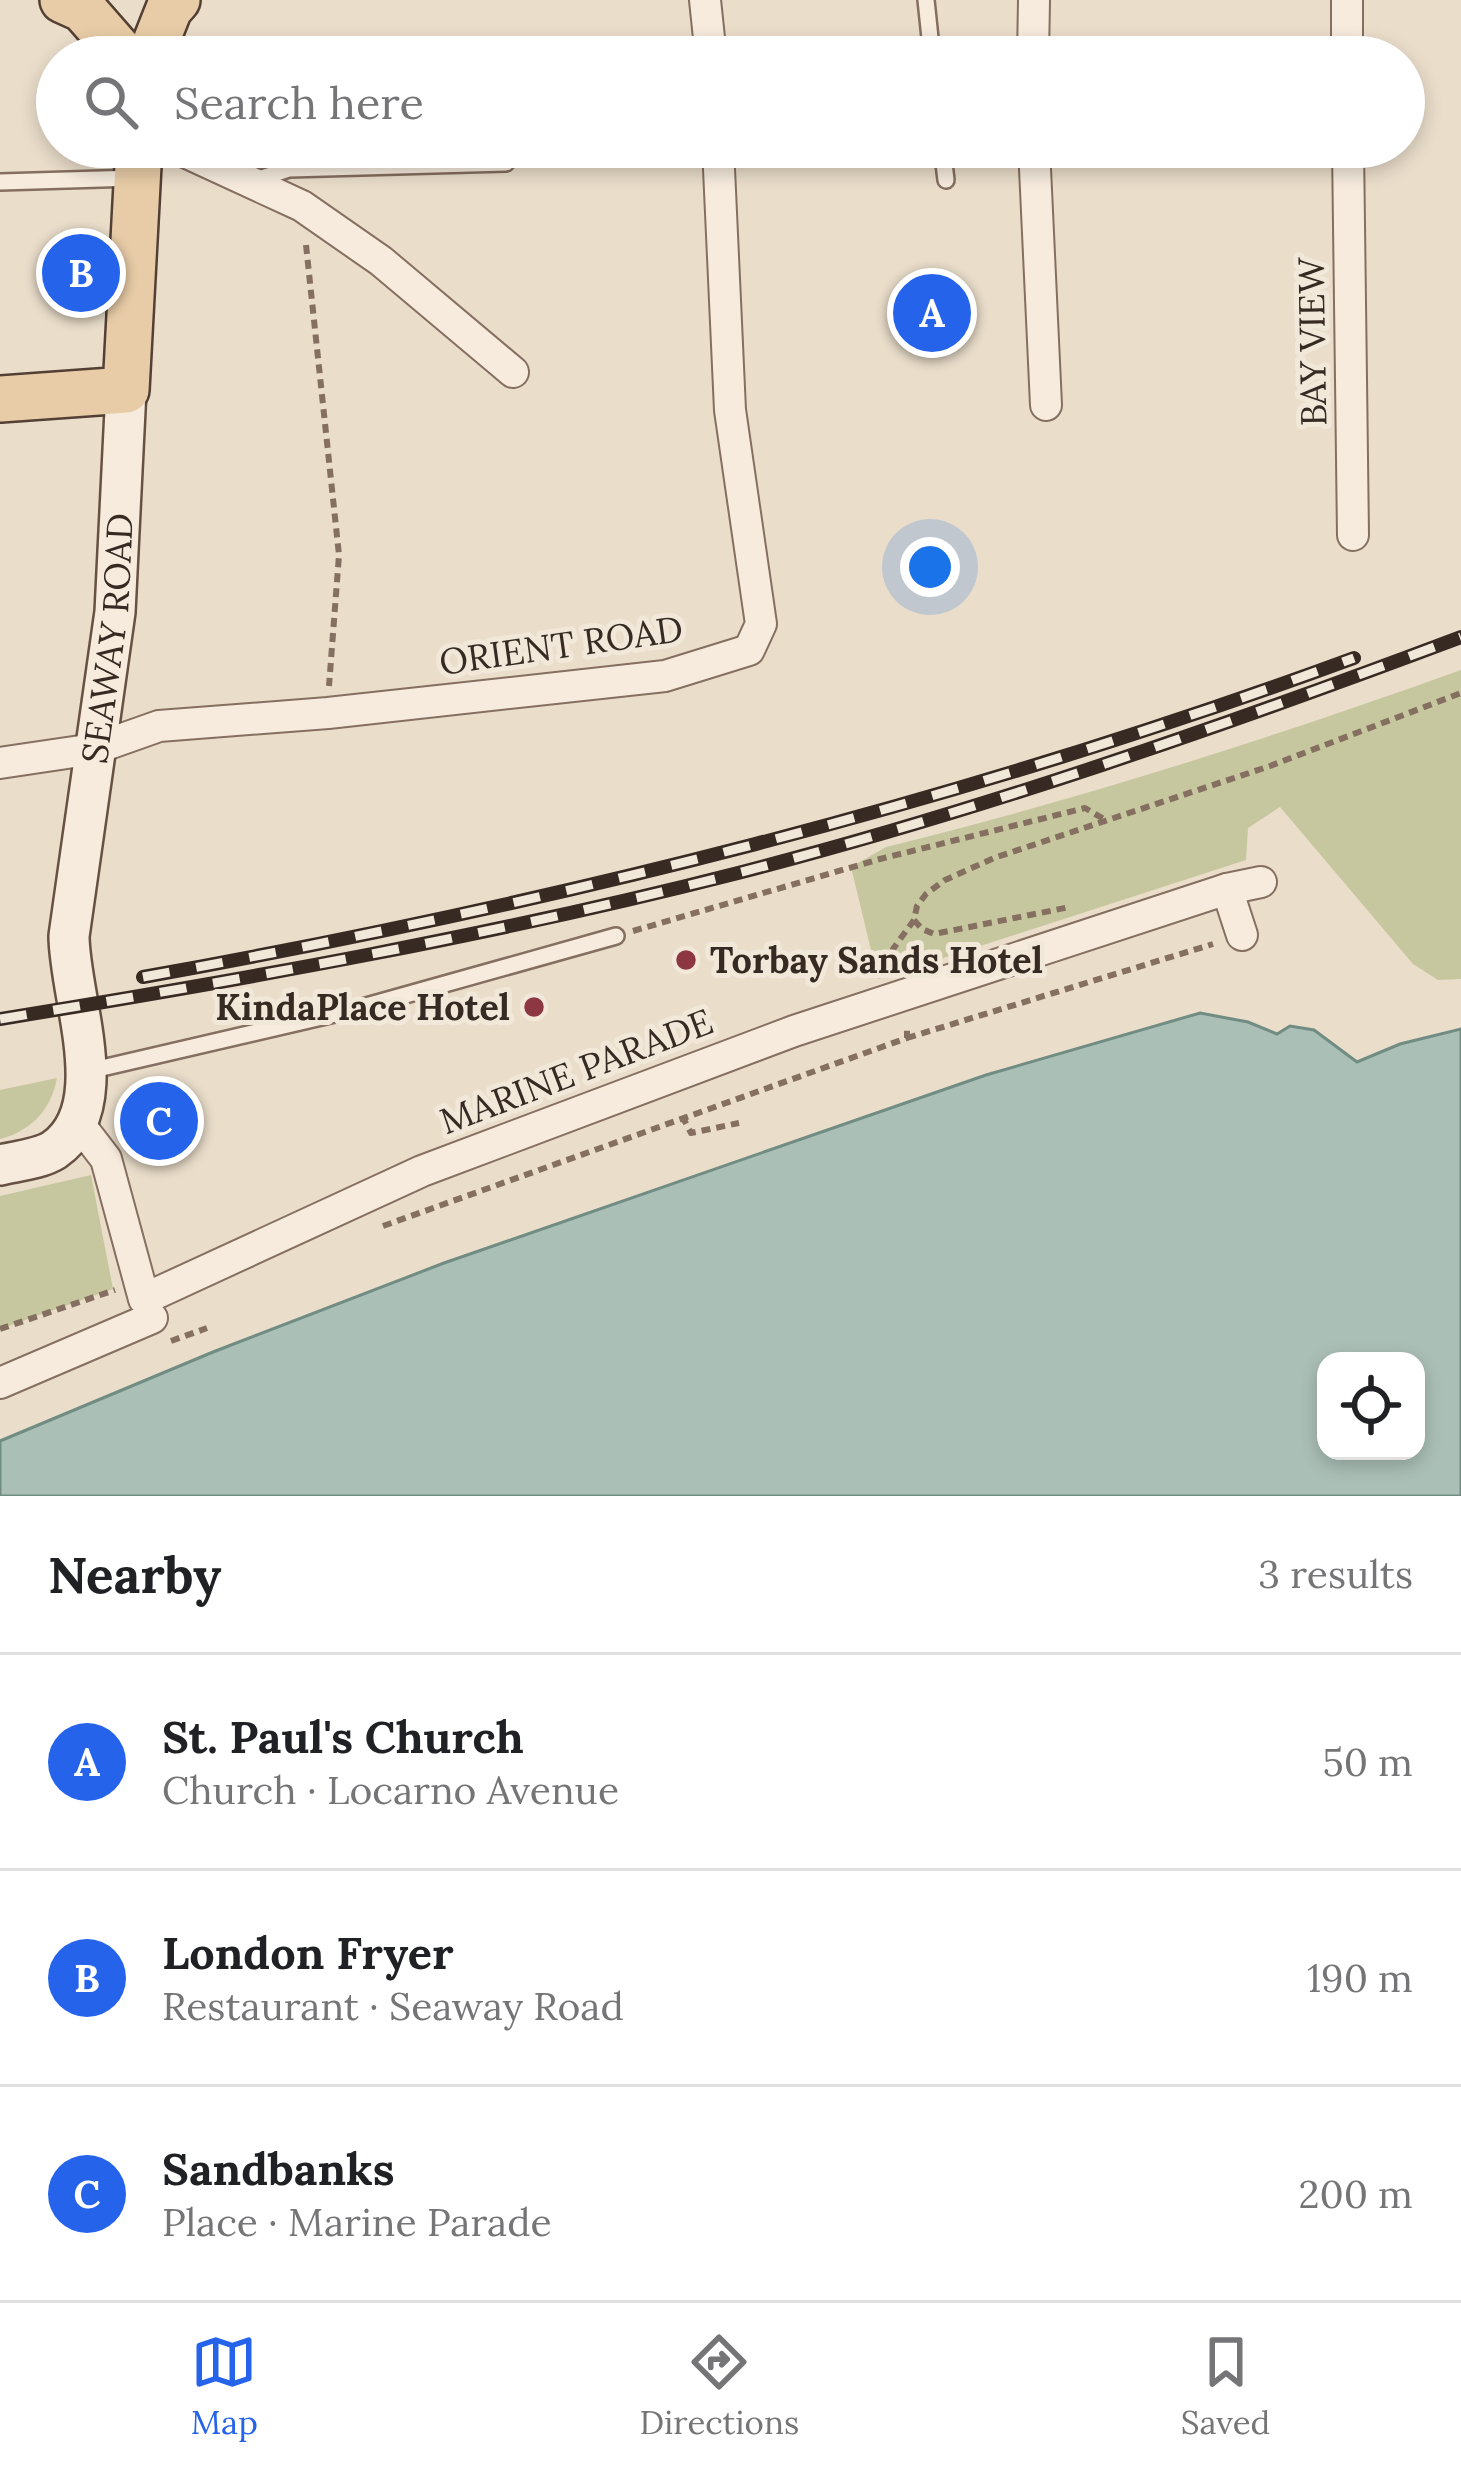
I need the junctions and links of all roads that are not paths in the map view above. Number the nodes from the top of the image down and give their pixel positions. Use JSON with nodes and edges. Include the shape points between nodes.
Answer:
{"nodes":[{"id":1,"x":63,"y":0,"type":"edge"},
{"id":2,"x":177,"y":0,"type":"edge"},
{"id":3,"x":705,"y":0,"type":"edge"},
{"id":4,"x":926,"y":0,"type":"edge"},
{"id":5,"x":1034,"y":0,"type":"edge"},
{"id":6,"x":1347,"y":0,"type":"edge"},
{"id":7,"x":106,"y":36,"type":"edge"},
{"id":8,"x":158,"y":36,"type":"edge"},
{"id":9,"x":709,"y":36,"type":"edge"},
{"id":10,"x":930,"y":36,"type":"edge"},
{"id":11,"x":1033,"y":36,"type":"edge"},
{"id":12,"x":1347,"y":36,"type":"edge"},
{"id":13,"x":96,"y":168,"type":"edge"},
{"id":14,"x":137,"y":168,"type":"edge"},
{"id":15,"x":220,"y":168,"type":"edge"},
{"id":16,"x":325,"y":168,"type":"edge"},
{"id":17,"x":719,"y":168,"type":"edge"},
{"id":18,"x":945,"y":168,"type":"edge"},
{"id":19,"x":1035,"y":168,"type":"edge"},
{"id":20,"x":1348,"y":168,"type":"edge"},
{"id":21,"x":946,"y":180,"type":"dead end"},
{"id":22,"x":0,"y":182,"type":"edge"},
{"id":23,"x":251,"y":182,"type":"junction"},
{"id":24,"x":513,"y":372,"type":"dead end"},
{"id":25,"x":126,"y":390,"type":"junction"},
{"id":26,"x":0,"y":399,"type":"edge"},
{"id":27,"x":1046,"y":405,"type":"dead end"},
{"id":28,"x":1353,"y":535,"type":"dead end"},
{"id":29,"x":94,"y":749,"type":"junction"},
{"id":30,"x":0,"y":763,"type":"edge"},
{"id":31,"x":1261,"y":882,"type":"dead end"},
{"id":32,"x":1227,"y":889,"type":"junction"},
{"id":33,"x":1242,"y":935,"type":"road end"},
{"id":34,"x":616,"y":936,"type":"road end"},
{"id":35,"x":86,"y":1072,"type":"junction"},
{"id":36,"x":79,"y":1124,"type":"junction"},
{"id":37,"x":0,"y":1165,"type":"edge"},
{"id":38,"x":152,"y":1318,"type":"dead end"},
{"id":39,"x":0,"y":1383,"type":"edge"}],
"edges":[{"from":1,"to":7,"type":"main road"},
{"from":2,"to":8,"type":"main road"},
{"from":3,"to":9,"type":"street"},
{"from":4,"to":10,"type":"lane"},
{"from":5,"to":11,"type":"street"},
{"from":6,"to":12,"type":"street"},
{"from":13,"to":22,"type":"lane"},
{"from":14,"to":25,"type":"main road","name":"SEAWAY ROAD"},
{"from":15,"to":23,"type":"street"},
{"from":16,"to":23,"type":"lane"},
{"from":17,"to":29,"type":"street","name":"ORIENT ROAD","via":[[730,410],[761,624],[749,650],[665,676],[159,726]]},
{"from":18,"to":21,"type":"lane"},
{"from":19,"to":27,"type":"street"},
{"from":20,"to":28,"type":"street","name":"BAY VIEW"},
{"from":23,"to":24,"type":"street","via":[[381,261]]},
{"from":25,"to":26,"type":"main road"},
{"from":25,"to":29,"type":"main road","name":"SEAWAY ROAD","via":[[115,612]]},
{"from":29,"to":30,"type":"street","name":"ORIENT ROAD"},
{"from":29,"to":35,"type":"main road","name":"SEAWAY ROAD","via":[[68,936]]},
{"from":31,"to":32,"type":"street","name":"MARINE PARADE"},
{"from":32,"to":33,"type":"street"},
{"from":32,"to":36,"type":"street","name":"MARINE PARADE","via":[[794,1031],[422,1171],[144,1299],[106,1159]]},
{"from":34,"to":35,"type":"lane","via":[[352,1010]]},
{"from":35,"to":36,"type":"main road","name":"SEAWAY ROAD"},
{"from":36,"to":37,"type":"main road","via":[[51,1153]]},
{"from":38,"to":39,"type":"street"}]}
